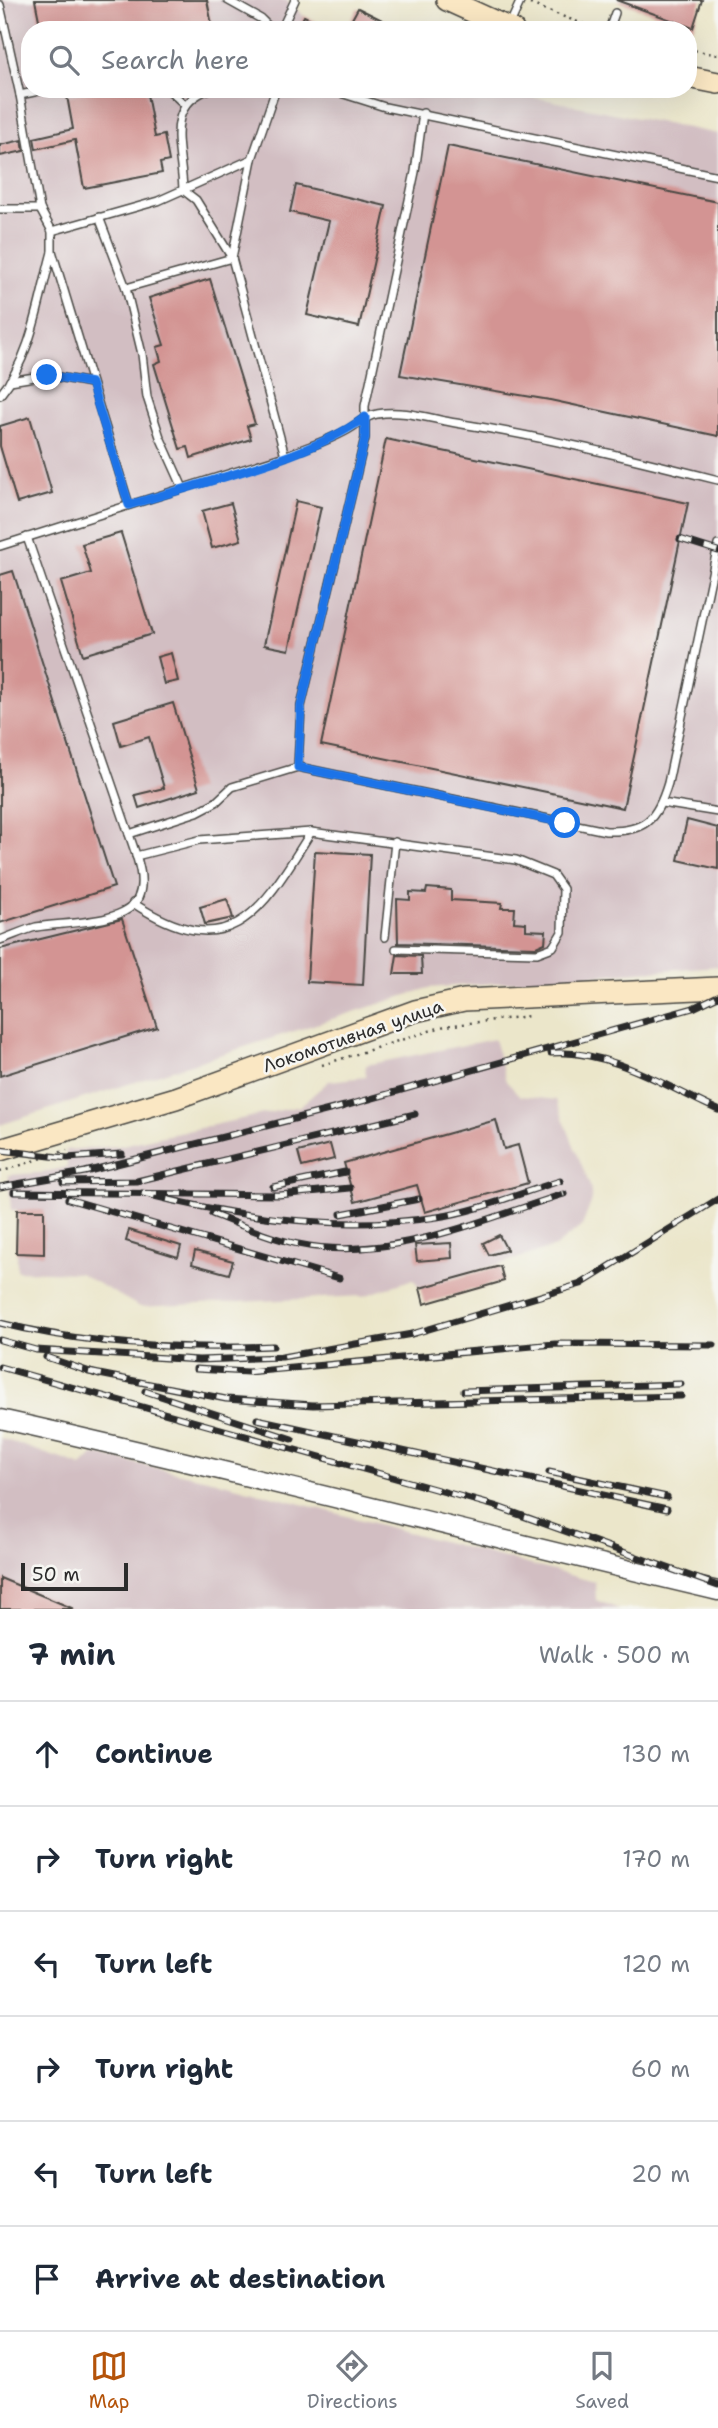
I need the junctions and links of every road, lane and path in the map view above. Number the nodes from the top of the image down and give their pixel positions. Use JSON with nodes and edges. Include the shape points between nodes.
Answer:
{"nodes":[{"id":1,"x":227,"y":0,"type":"edge"},
{"id":2,"x":295,"y":0,"type":"edge"},
{"id":3,"x":447,"y":0,"type":"edge"},
{"id":4,"x":521,"y":0,"type":"edge"},
{"id":5,"x":0,"y":5,"type":"edge"},
{"id":6,"x":615,"y":13,"type":"dead end"},
{"id":7,"x":263,"y":21,"type":"edge"},
{"id":8,"x":285,"y":21,"type":"edge"},
{"id":9,"x":493,"y":21,"type":"edge"},
{"id":10,"x":514,"y":21,"type":"edge"},
{"id":11,"x":576,"y":21,"type":"edge"},
{"id":12,"x":612,"y":21,"type":"edge"},
{"id":13,"x":697,"y":51,"type":"edge"},
{"id":14,"x":718,"y":55,"type":"edge"},
{"id":15,"x":697,"y":79,"type":"edge"},
{"id":16,"x":718,"y":83,"type":"edge"},
{"id":17,"x":20,"y":95,"type":"joint"},
{"id":18,"x":178,"y":98,"type":"edge"},
{"id":19,"x":194,"y":98,"type":"edge"},
{"id":20,"x":273,"y":98,"type":"edge"},
{"id":21,"x":356,"y":98,"type":"edge"},
{"id":22,"x":184,"y":104,"type":"junction"},
{"id":23,"x":423,"y":113,"type":"junction"},
{"id":24,"x":252,"y":159,"type":"junction"},
{"id":25,"x":718,"y":176,"type":"edge"},
{"id":26,"x":183,"y":190,"type":"junction"},
{"id":27,"x":0,"y":209,"type":"edge"},
{"id":28,"x":40,"y":209,"type":"junction"},
{"id":29,"x":99,"y":217,"type":"junction"},
{"id":30,"x":52,"y":231,"type":"junction"},
{"id":31,"x":52,"y":251,"type":"junction"},
{"id":32,"x":232,"y":258,"type":"junction"},
{"id":33,"x":125,"y":288,"type":"junction"},
{"id":34,"x":10,"y":382,"type":"junction"},
{"id":35,"x":91,"y":383,"type":"junction"},
{"id":36,"x":0,"y":395,"type":"edge"},
{"id":37,"x":365,"y":417,"type":"junction"},
{"id":38,"x":285,"y":456,"type":"junction"},
{"id":39,"x":718,"y":481,"type":"edge"},
{"id":40,"x":183,"y":488,"type":"junction"},
{"id":41,"x":129,"y":505,"type":"junction"},
{"id":42,"x":27,"y":537,"type":"junction"},
{"id":43,"x":718,"y":545,"type":"edge"},
{"id":44,"x":0,"y":546,"type":"edge"},
{"id":45,"x":298,"y":767,"type":"junction"},
{"id":46,"x":662,"y":803,"type":"junction"},
{"id":47,"x":718,"y":812,"type":"edge"},
{"id":48,"x":311,"y":832,"type":"junction"},
{"id":49,"x":129,"y":834,"type":"junction"},
{"id":50,"x":395,"y":842,"type":"junction"},
{"id":51,"x":136,"y":856,"type":"junction"},
{"id":52,"x":134,"y":904,"type":"junction"},
{"id":53,"x":385,"y":937,"type":"dead end"},
{"id":54,"x":0,"y":940,"type":"edge"},
{"id":55,"x":397,"y":949,"type":"dead end"},
{"id":56,"x":718,"y":988,"type":"edge"},
{"id":57,"x":538,"y":1015,"type":"dead end"},
{"id":58,"x":320,"y":1066,"type":"dead end"},
{"id":59,"x":75,"y":1147,"type":"dead end"},
{"id":60,"x":0,"y":1150,"type":"edge"},
{"id":61,"x":0,"y":1172,"type":"edge"},
{"id":62,"x":0,"y":1419,"type":"edge"},
{"id":63,"x":718,"y":1591,"type":"edge"}],
"edges":[{"from":1,"to":7,"type":"lane"},
{"from":2,"to":8,"type":"lane"},
{"from":3,"to":9,"type":"main road"},
{"from":4,"to":10,"type":"lane"},
{"from":4,"to":11,"type":"path"},
{"from":5,"to":17,"type":"lane"},
{"from":6,"to":12,"type":"lane"},
{"from":13,"to":14,"type":"path"},
{"from":15,"to":16,"type":"main road"},
{"from":17,"to":28,"type":"lane"},
{"from":18,"to":22,"type":"lane"},
{"from":19,"to":22,"type":"lane"},
{"from":20,"to":24,"type":"lane"},
{"from":21,"to":23,"type":"lane"},
{"from":22,"to":26,"type":"lane","via":[[177,118]]},
{"from":23,"to":25,"type":"lane"},
{"from":23,"to":37,"type":"lane"},
{"from":24,"to":26,"type":"lane"},
{"from":24,"to":32,"type":"lane"},
{"from":26,"to":29,"type":"lane"},
{"from":26,"to":32,"type":"lane","via":[[196,200]]},
{"from":27,"to":28,"type":"lane"},
{"from":28,"to":30,"type":"lane"},
{"from":29,"to":30,"type":"lane"},
{"from":29,"to":33,"type":"lane"},
{"from":30,"to":31,"type":"lane"},
{"from":31,"to":34,"type":"lane","via":[[23,356]]},
{"from":31,"to":35,"type":"lane"},
{"from":32,"to":33,"type":"lane"},
{"from":32,"to":38,"type":"lane"},
{"from":33,"to":40,"type":"lane","via":[[142,354],[147,397]]},
{"from":34,"to":35,"type":"lane","via":[[47,375]]},
{"from":34,"to":36,"type":"lane"},
{"from":35,"to":41,"type":"lane"},
{"from":37,"to":38,"type":"lane","via":[[350,429]]},
{"from":37,"to":39,"type":"lane","via":[[397,412],[506,431]]},
{"from":37,"to":45,"type":"lane","via":[[365,438],[301,706]]},
{"from":38,"to":40,"type":"lane"},
{"from":40,"to":41,"type":"lane"},
{"from":41,"to":42,"type":"lane"},
{"from":42,"to":44,"type":"lane"},
{"from":42,"to":49,"type":"lane"},
{"from":43,"to":46,"type":"lane"},
{"from":45,"to":46,"type":"lane","via":[[606,831],[628,832],[642,826]]},
{"from":45,"to":49,"type":"lane","via":[[232,786],[197,812]]},
{"from":46,"to":47,"type":"lane"},
{"from":48,"to":50,"type":"lane"},
{"from":48,"to":51,"type":"lane","via":[[199,841]]},
{"from":48,"to":52,"type":"lane","via":[[263,902],[226,930],[184,929]]},
{"from":49,"to":51,"type":"lane"},
{"from":50,"to":53,"type":"lane"},
{"from":50,"to":55,"type":"lane","via":[[516,860],[553,875],[564,889],[562,932],[553,947],[537,953]]},
{"from":51,"to":52,"type":"lane","via":[[142,881]]},
{"from":52,"to":54,"type":"lane","via":[[110,916],[36,927]]},
{"from":56,"to":60,"type":"main road","name":"Локомотивная улица","via":[[498,997],[415,1011],[176,1098]]},
{"from":57,"to":58,"type":"path","via":[[445,1026]]},
{"from":59,"to":61,"type":"path"},
{"from":62,"to":63,"type":"street","via":[[234,1471],[465,1532]]}]}
